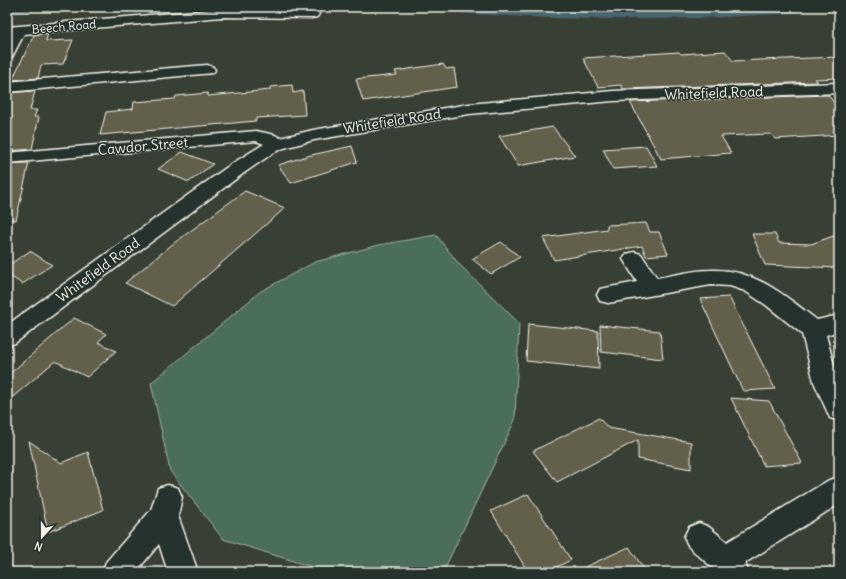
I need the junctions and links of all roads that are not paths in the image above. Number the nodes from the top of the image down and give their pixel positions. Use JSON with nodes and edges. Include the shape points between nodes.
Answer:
{"nodes":[{"id":1,"x":312,"y":14,"type":"dead end"},
{"id":2,"x":12,"y":31,"type":"edge"},
{"id":3,"x":7,"y":54,"type":"edge"},
{"id":4,"x":207,"y":70,"type":"dead end"},
{"id":5,"x":7,"y":87,"type":"edge"},
{"id":6,"x":839,"y":88,"type":"edge"},
{"id":7,"x":278,"y":144,"type":"junction"},
{"id":8,"x":7,"y":158,"type":"edge"},
{"id":9,"x":634,"y":259,"type":"dead end"},
{"id":10,"x":651,"y":287,"type":"junction"},
{"id":11,"x":608,"y":295,"type":"dead end"},
{"id":12,"x":839,"y":323,"type":"edge"},
{"id":13,"x":813,"y":330,"type":"junction"},
{"id":14,"x":7,"y":337,"type":"edge"},
{"id":15,"x":839,"y":411,"type":"edge"},
{"id":16,"x":839,"y":489,"type":"edge"},
{"id":17,"x":699,"y":537,"type":"dead end"},
{"id":18,"x":729,"y":566,"type":"edge"},
{"id":19,"x":117,"y":572,"type":"edge"},
{"id":20,"x":183,"y":572,"type":"edge"}],
"edges":[{"from":1,"to":2,"type":"street","name":"Beech Road","via":[[222,13]]},
{"from":2,"to":3,"type":"street"},
{"from":4,"to":5,"type":"street"},
{"from":6,"to":7,"type":"street","name":"Whitefield Road","via":[[613,96],[521,104],[410,118],[313,135]]},
{"from":7,"to":8,"type":"street","name":"Cawdor Street","via":[[256,136]]},
{"from":7,"to":14,"type":"street","name":"Whitefield Road","via":[[237,169]]},
{"from":9,"to":10,"type":"street"},
{"from":10,"to":11,"type":"street"},
{"from":10,"to":13,"type":"street","via":[[713,278],[731,278],[764,292]]},
{"from":12,"to":13,"type":"street"},
{"from":13,"to":15,"type":"street","via":[[828,389]]},
{"from":16,"to":18,"type":"street"},
{"from":17,"to":18,"type":"street"},
{"from":19,"to":20,"type":"street","via":[[166,507]]}]}
